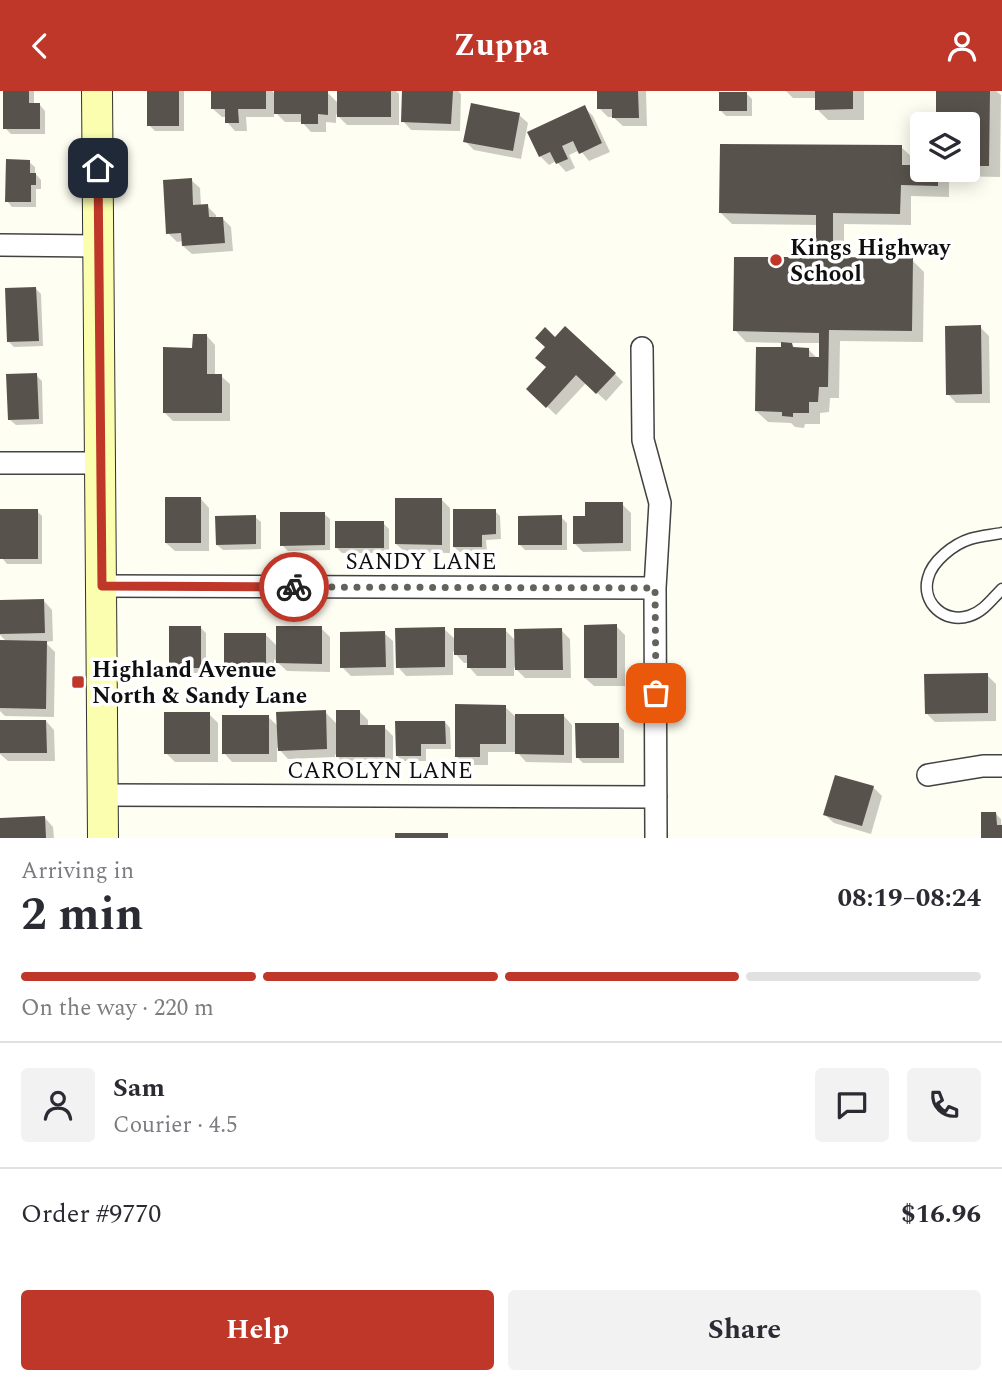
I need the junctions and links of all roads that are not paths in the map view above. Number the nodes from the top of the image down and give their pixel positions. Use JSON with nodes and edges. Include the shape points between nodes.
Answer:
{"nodes":[{"id":1,"x":97,"y":91,"type":"edge"},
{"id":2,"x":0,"y":245,"type":"edge"},
{"id":3,"x":98,"y":246,"type":"junction"},
{"id":4,"x":642,"y":348,"type":"dead end"},
{"id":5,"x":0,"y":463,"type":"edge"},
{"id":6,"x":101,"y":463,"type":"junction"},
{"id":7,"x":1002,"y":533,"type":"edge"},
{"id":8,"x":102,"y":586,"type":"junction"},
{"id":9,"x":655,"y":588,"type":"junction"},
{"id":10,"x":1002,"y":589,"type":"edge"},
{"id":11,"x":1002,"y":766,"type":"edge"},
{"id":12,"x":928,"y":775,"type":"dead end"},
{"id":13,"x":103,"y":795,"type":"junction"},
{"id":14,"x":656,"y":797,"type":"junction"},
{"id":15,"x":103,"y":838,"type":"edge"},
{"id":16,"x":656,"y":838,"type":"edge"}],
"edges":[{"from":1,"to":3,"type":"street"},
{"from":2,"to":3,"type":"street"},
{"from":3,"to":6,"type":"street"},
{"from":4,"to":9,"type":"street","via":[[643,440],[660,503]]},
{"from":5,"to":6,"type":"street"},
{"from":6,"to":8,"type":"street"},
{"from":7,"to":10,"type":"lane","via":[[970,539],[950,550],[927,579],[928,598],[937,611],[952,618],[969,616],[987,606]]},
{"from":8,"to":9,"type":"street","name":"SANDY LANE"},
{"from":8,"to":13,"type":"street"},
{"from":9,"to":14,"type":"street"},
{"from":11,"to":12,"type":"street"},
{"from":13,"to":14,"type":"street","name":"CAROLYN LANE"},
{"from":13,"to":15,"type":"street"},
{"from":14,"to":16,"type":"street"}]}
